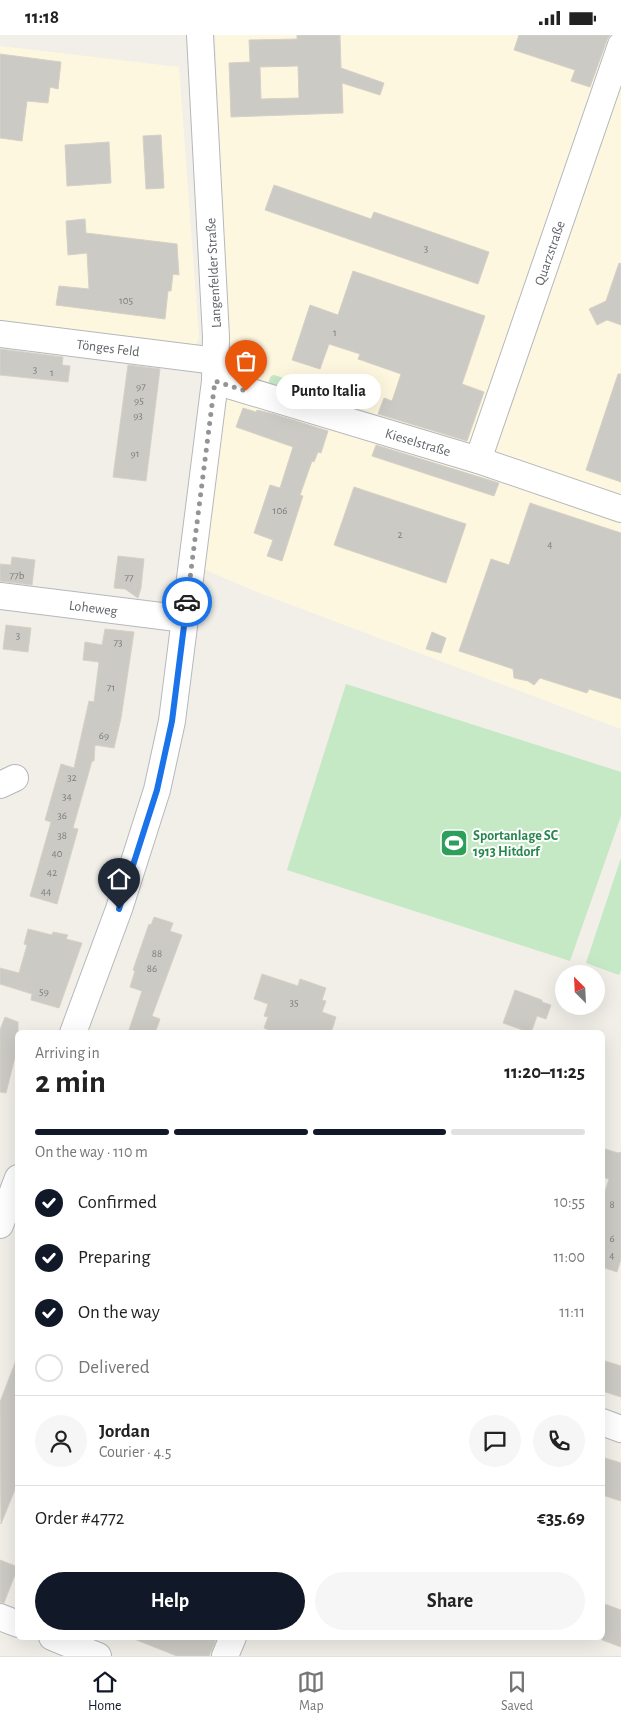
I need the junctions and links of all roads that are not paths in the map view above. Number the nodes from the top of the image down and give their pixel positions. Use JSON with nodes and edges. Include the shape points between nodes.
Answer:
{"nodes":[{"id":1,"x":200,"y":35,"type":"edge"},
{"id":2,"x":621,"y":45,"type":"edge"},
{"id":3,"x":0,"y":334,"type":"edge"},
{"id":4,"x":215,"y":371,"type":"junction"},
{"id":5,"x":478,"y":460,"type":"junction"},
{"id":6,"x":621,"y":509,"type":"edge"},
{"id":7,"x":0,"y":596,"type":"edge"},
{"id":8,"x":185,"y":619,"type":"junction"},
{"id":9,"x":74,"y":1030,"type":"edge"},
{"id":10,"x":15,"y":1189,"type":"edge"},
{"id":11,"x":9,"y":1211,"type":"edge"},
{"id":12,"x":605,"y":1423,"type":"edge"},
{"id":13,"x":621,"y":1429,"type":"edge"},
{"id":14,"x":0,"y":1617,"type":"edge"},
{"id":15,"x":15,"y":1623,"type":"edge"},
{"id":16,"x":59,"y":1640,"type":"edge"},
{"id":17,"x":232,"y":1640,"type":"edge"},
{"id":18,"x":98,"y":1656,"type":"edge"},
{"id":19,"x":225,"y":1656,"type":"edge"}],
"edges":[{"from":1,"to":4,"type":"street","name":"Langenfelder Straße","via":[[211,213]]},
{"from":2,"to":5,"type":"street","name":"Quarzstraße"},
{"from":3,"to":4,"type":"street","name":"Tönges Feld"},
{"from":4,"to":5,"type":"street","name":"Kieselstraße"},
{"from":4,"to":8,"type":"street","name":"Langenfelder Straße"},
{"from":5,"to":6,"type":"street","name":"Kieselstraße"},
{"from":7,"to":8,"type":"street","name":"Loheweg"},
{"from":8,"to":9,"type":"street","name":"Langenfelder Straße","via":[[172,721],[157,790],[119,909]]},
{"from":10,"to":11,"type":"street"},
{"from":12,"to":13,"type":"street"},
{"from":14,"to":15,"type":"street"},
{"from":16,"to":18,"type":"street"},
{"from":17,"to":19,"type":"street"}]}
